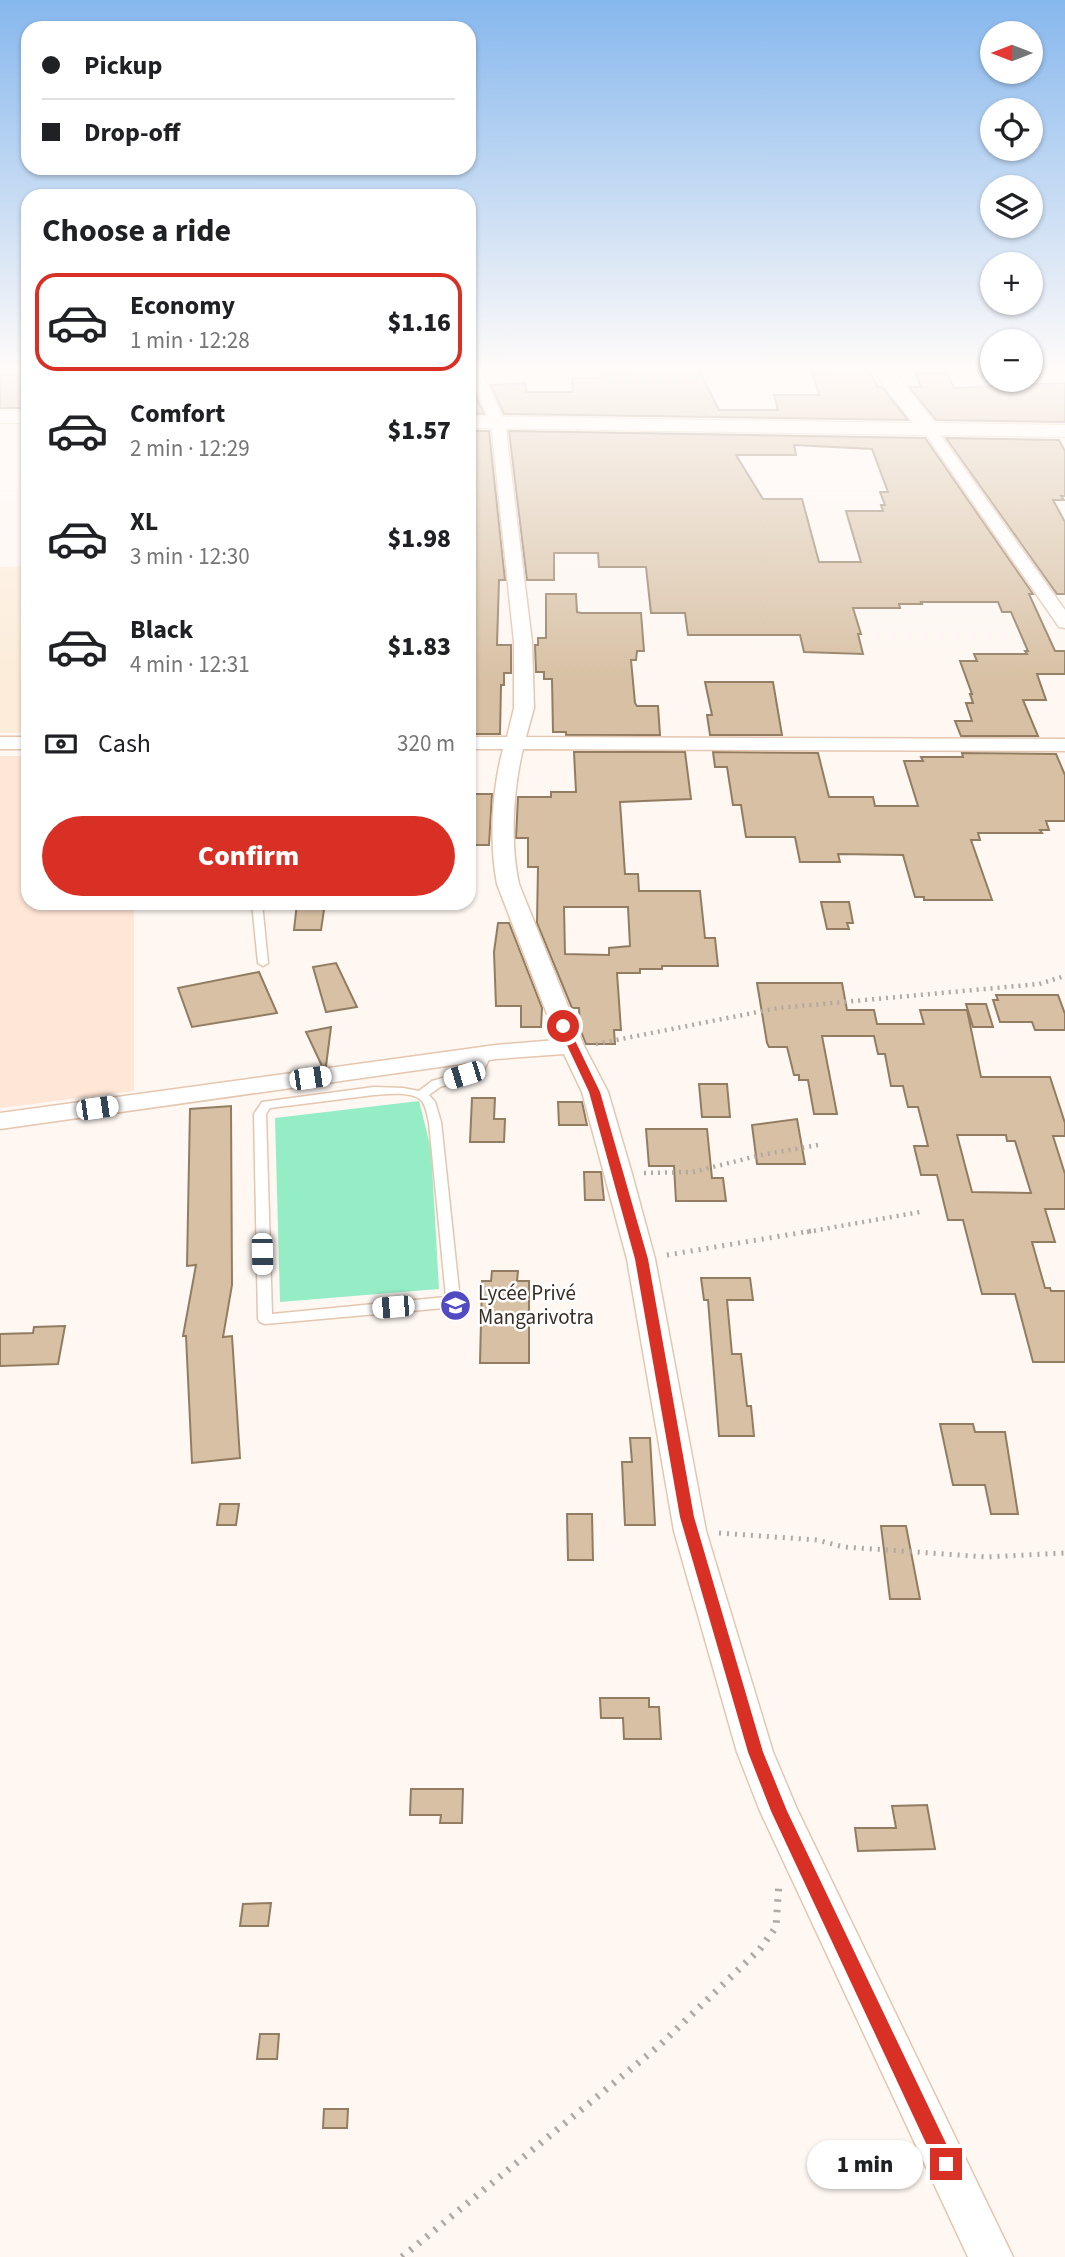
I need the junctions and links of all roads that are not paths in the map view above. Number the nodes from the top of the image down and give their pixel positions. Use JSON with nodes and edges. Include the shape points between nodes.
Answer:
{"nodes":[{"id":1,"x":492,"y":473,"type":"edge"},
{"id":2,"x":960,"y":473,"type":"edge"},
{"id":3,"x":1065,"y":623,"type":"edge"},
{"id":4,"x":0,"y":743,"type":"edge"},
{"id":5,"x":21,"y":743,"type":"edge"},
{"id":6,"x":476,"y":743,"type":"edge"},
{"id":7,"x":514,"y":743,"type":"junction"},
{"id":8,"x":1065,"y":745,"type":"edge"},
{"id":9,"x":258,"y":910,"type":"edge"},
{"id":10,"x":263,"y":963,"type":"dead end"},
{"id":11,"x":573,"y":1048,"type":"junction"},
{"id":12,"x":486,"y":1053,"type":"junction"},
{"id":13,"x":422,"y":1095,"type":"junction"},
{"id":14,"x":0,"y":1121,"type":"edge"},
{"id":15,"x":991,"y":2257,"type":"edge"}],
"edges":[{"from":1,"to":7,"type":"street","via":[[525,677],[524,708]]},
{"from":2,"to":3,"type":"street"},
{"from":4,"to":5,"type":"street"},
{"from":6,"to":7,"type":"street"},
{"from":7,"to":8,"type":"street"},
{"from":7,"to":11,"type":"street","via":[[506,798],[505,873]]},
{"from":9,"to":10,"type":"lane"},
{"from":11,"to":12,"type":"street"},
{"from":11,"to":15,"type":"street","via":[[595,1092],[641,1259],[690,1531],[755,1752]]},
{"from":12,"to":13,"type":"lane","via":[[478,1071],[436,1084]]},
{"from":12,"to":14,"type":"street"},
{"from":13,"to":13,"type":"lane","via":[[435,1122],[453,1300],[265,1319],[259,1124],[264,1107],[374,1091]]}]}
